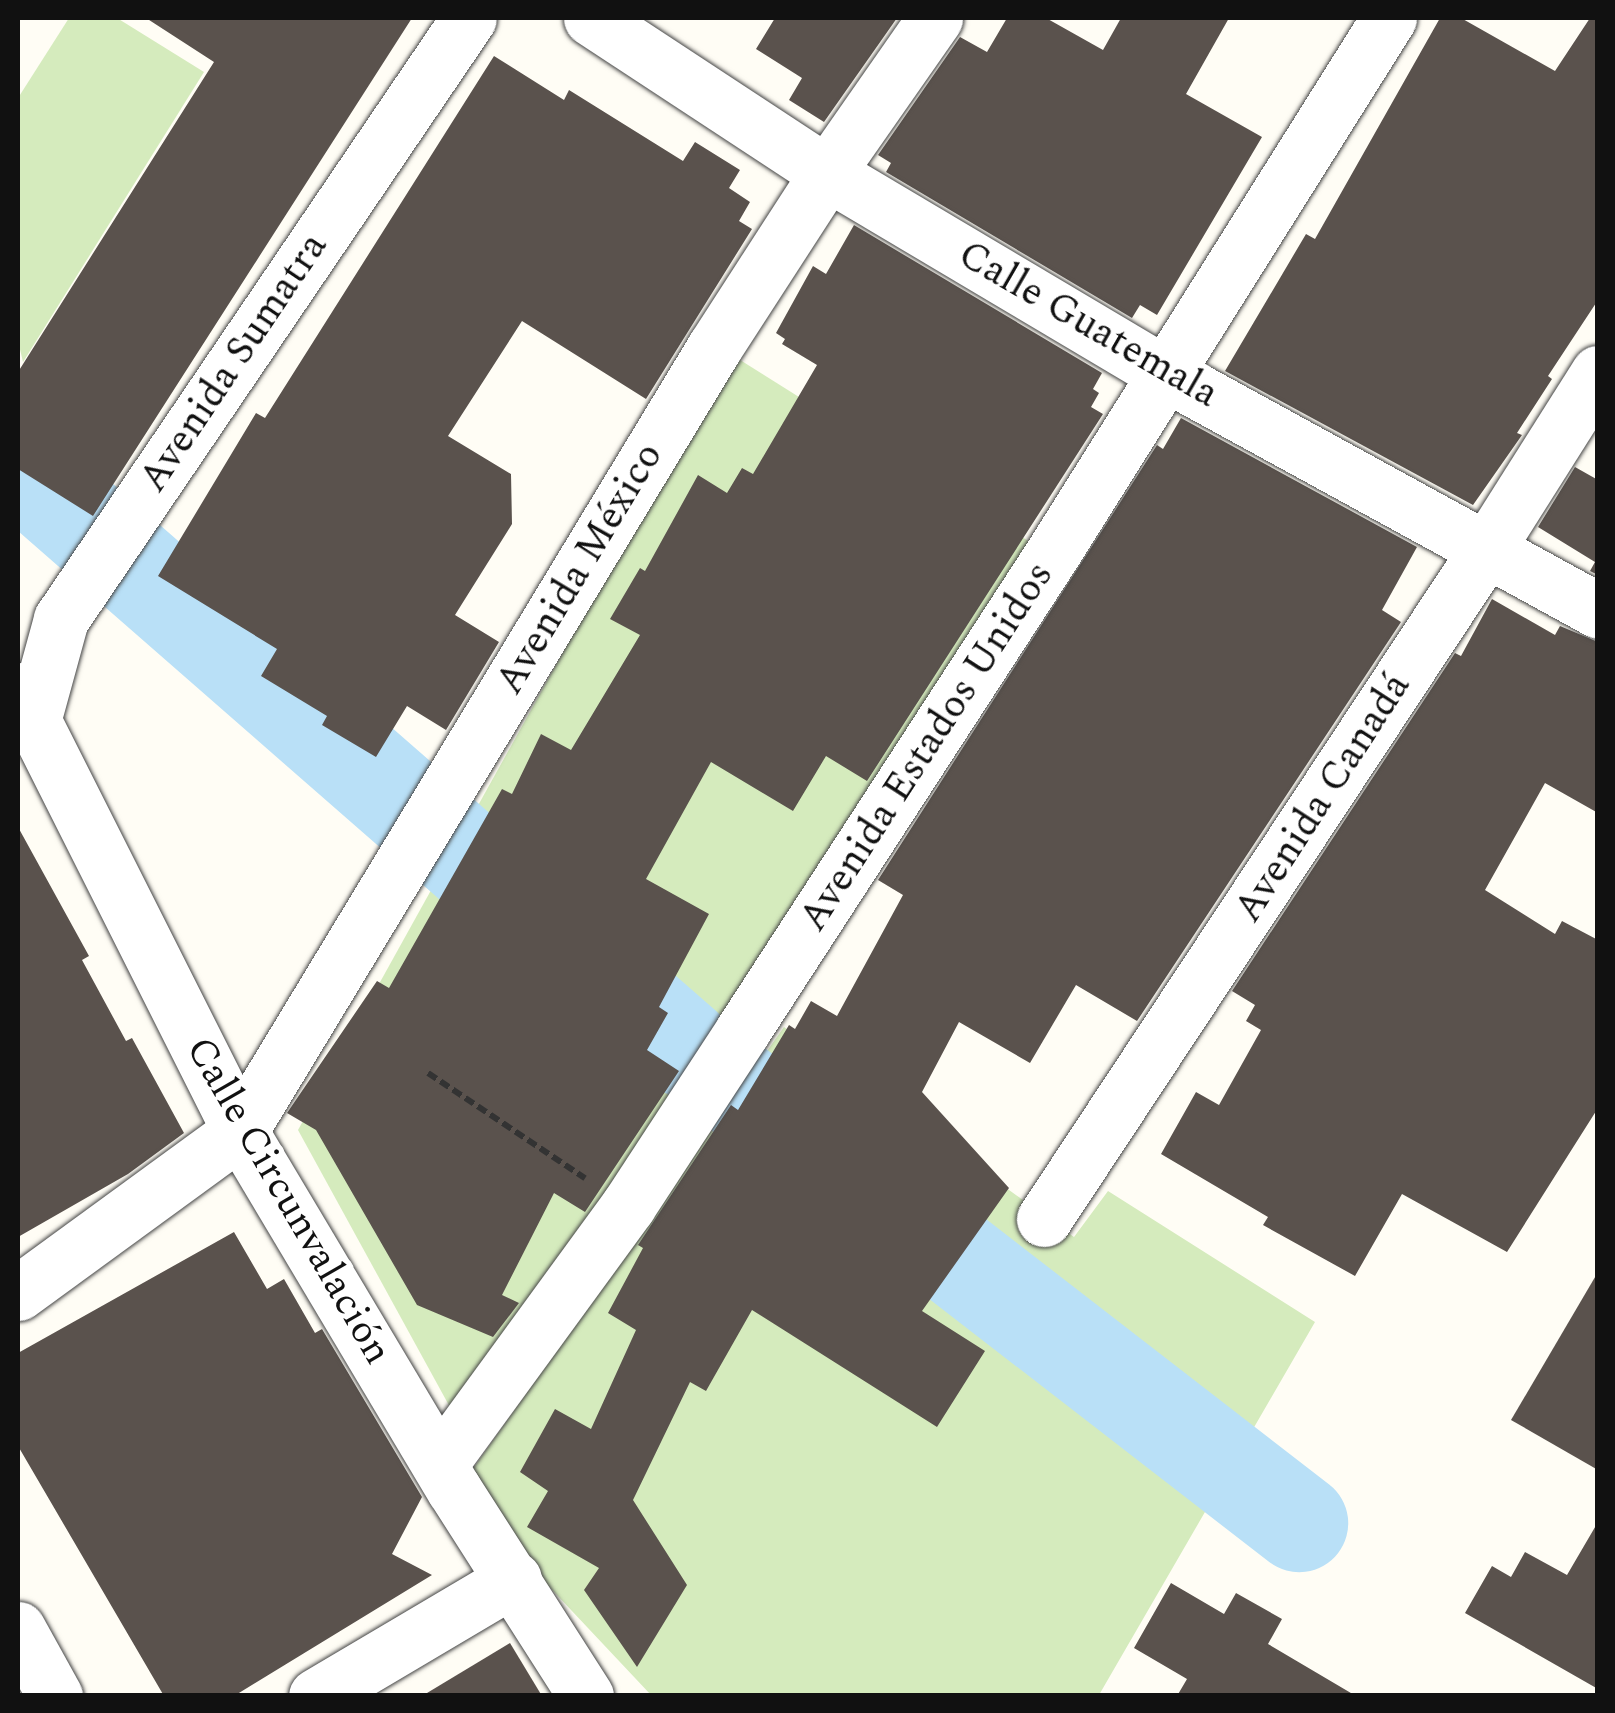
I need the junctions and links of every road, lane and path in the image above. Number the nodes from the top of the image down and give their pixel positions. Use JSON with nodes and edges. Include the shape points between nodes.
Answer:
{"nodes":[{"id":1,"x":468,"y":18,"type":"edge"},
{"id":2,"x":591,"y":18,"type":"edge"},
{"id":3,"x":935,"y":18,"type":"edge"},
{"id":4,"x":1389,"y":18,"type":"edge"},
{"id":5,"x":827,"y":173,"type":"junction"},
{"id":6,"x":1598,"y":373,"type":"edge"},
{"id":7,"x":1166,"y":374,"type":"junction"},
{"id":8,"x":1488,"y":547,"type":"junction"},
{"id":9,"x":1598,"y":611,"type":"edge"},
{"id":10,"x":25,"y":708,"type":"edge"},
{"id":11,"x":428,"y":1074,"type":"dead end"},
{"id":12,"x":240,"y":1131,"type":"junction"},
{"id":13,"x":628,"y":1206,"type":"junction"},
{"id":14,"x":1044,"y":1219,"type":"dead end"},
{"id":15,"x":18,"y":1293,"type":"edge"},
{"id":16,"x":442,"y":1461,"type":"junction"},
{"id":17,"x":514,"y":1579,"type":"junction"},
{"id":18,"x":18,"y":1628,"type":"edge"},
{"id":19,"x":54,"y":1696,"type":"edge"},
{"id":20,"x":316,"y":1696,"type":"edge"},
{"id":21,"x":586,"y":1696,"type":"edge"}],
"edges":[{"from":1,"to":10,"type":"street","name":"Avenida Sumatra","via":[[60,619]]},
{"from":2,"to":5,"type":"street","name":"Calle Guatemala"},
{"from":3,"to":5,"type":"street","name":"Avenida México"},
{"from":4,"to":7,"type":"street","name":"Avenida Estados Unidos"},
{"from":5,"to":7,"type":"street","name":"Calle Guatemala"},
{"from":5,"to":12,"type":"street","name":"Avenida México"},
{"from":6,"to":8,"type":"street","name":"Avenida Canadá"},
{"from":7,"to":8,"type":"street","name":"Calle Guatemala"},
{"from":7,"to":13,"type":"street","name":"Avenida Estados Unidos"},
{"from":8,"to":9,"type":"street","name":"Calle Guatemala"},
{"from":8,"to":14,"type":"street","name":"Avenida Canadá"},
{"from":10,"to":12,"type":"street","name":"Calle Circunvalación"},
{"from":11,"to":13,"type":"path"},
{"from":12,"to":15,"type":"street"},
{"from":12,"to":16,"type":"street","name":"Calle Circunvalación"},
{"from":13,"to":16,"type":"street","name":"Avenida Estados Unidos"},
{"from":16,"to":17,"type":"street","name":"Calle Circunvalación"},
{"from":17,"to":20,"type":"street"},
{"from":17,"to":21,"type":"street","name":"Calle Circunvalación"},
{"from":18,"to":19,"type":"street"}]}
